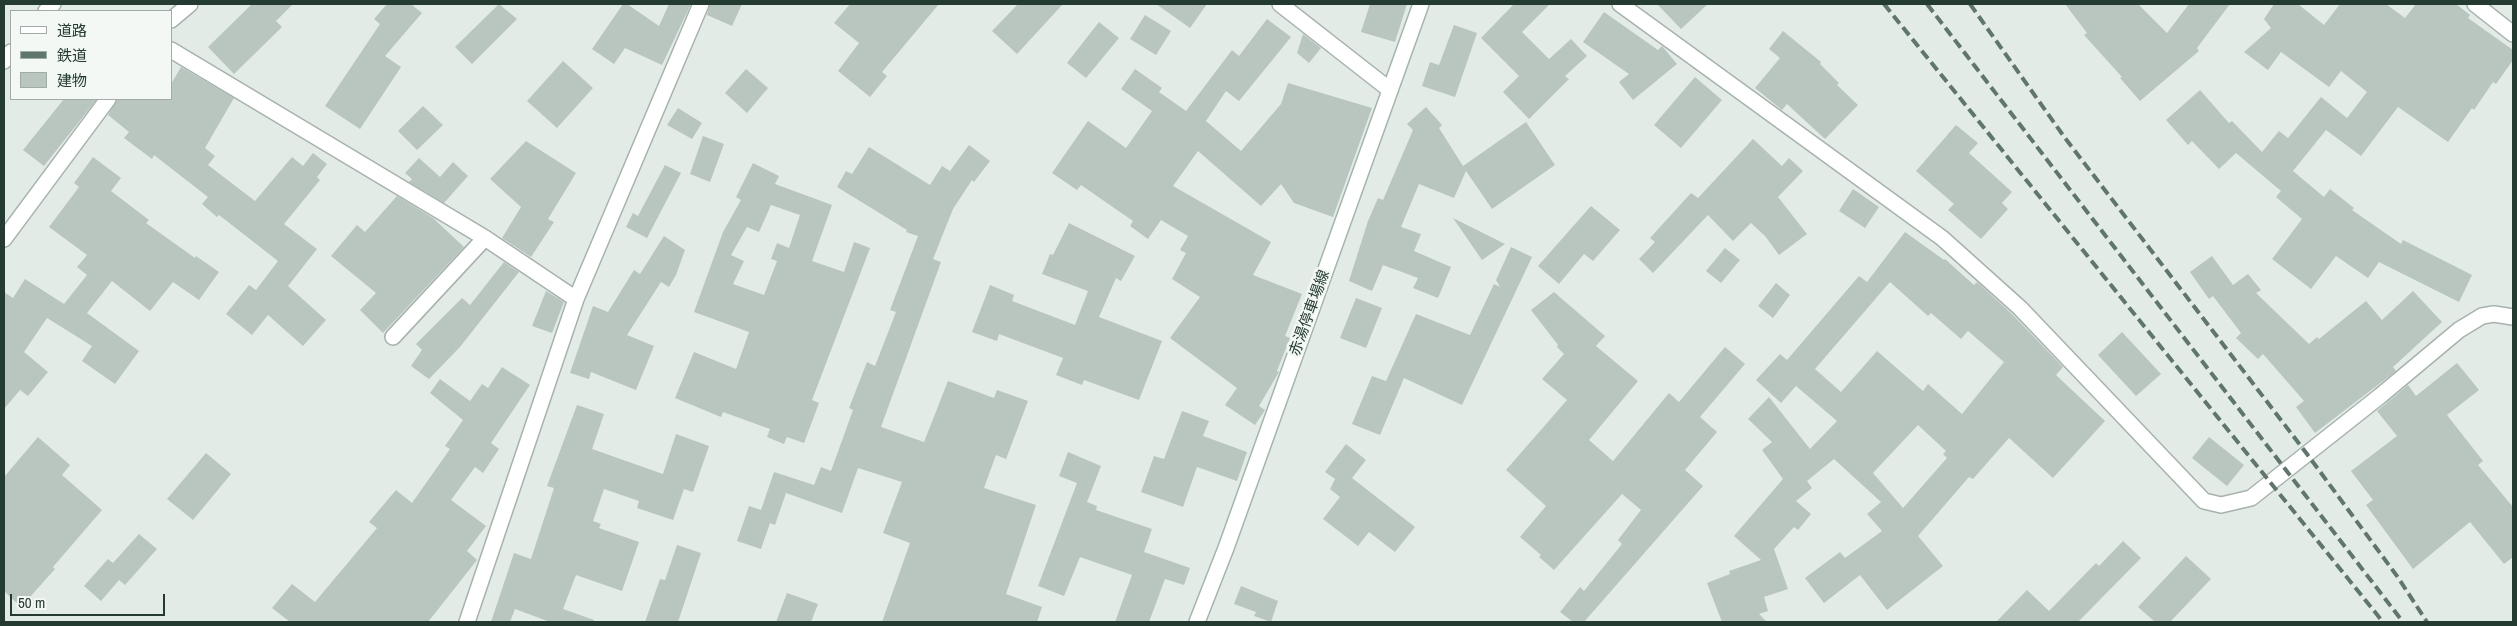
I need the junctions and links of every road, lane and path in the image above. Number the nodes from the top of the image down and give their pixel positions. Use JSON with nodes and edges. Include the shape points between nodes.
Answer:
{"nodes":[{"id":1,"x":190,"y":4,"type":"edge"},
{"id":2,"x":701,"y":4,"type":"edge"},
{"id":3,"x":1280,"y":4,"type":"edge"},
{"id":4,"x":1421,"y":4,"type":"edge"},
{"id":5,"x":1620,"y":4,"type":"edge"},
{"id":6,"x":2475,"y":4,"type":"edge"},
{"id":7,"x":172,"y":19,"type":"edge"},
{"id":8,"x":2513,"y":34,"type":"edge"},
{"id":9,"x":172,"y":51,"type":"edge"},
{"id":10,"x":1390,"y":90,"type":"junction"},
{"id":11,"x":107,"y":100,"type":"edge"},
{"id":12,"x":485,"y":238,"type":"junction"},
{"id":13,"x":4,"y":239,"type":"edge"},
{"id":14,"x":576,"y":299,"type":"junction"},
{"id":15,"x":2513,"y":317,"type":"edge"},
{"id":16,"x":393,"y":337,"type":"dead end"},
{"id":17,"x":467,"y":622,"type":"edge"},
{"id":18,"x":1197,"y":622,"type":"edge"}],
"edges":[{"from":1,"to":7,"type":"street"},
{"from":2,"to":14,"type":"street"},
{"from":3,"to":10,"type":"street"},
{"from":4,"to":10,"type":"street","name":"赤湯停車場線"},
{"from":5,"to":15,"type":"street","via":[[1942,238],[2020,308],[2204,501],[2220,505],[2251,498],[2459,330],[2482,316]]},
{"from":6,"to":8,"type":"street"},
{"from":9,"to":12,"type":"street"},
{"from":10,"to":18,"type":"street","name":"赤湯停車場線"},
{"from":11,"to":13,"type":"street"},
{"from":12,"to":14,"type":"street"},
{"from":12,"to":16,"type":"street"},
{"from":14,"to":17,"type":"street"}]}
